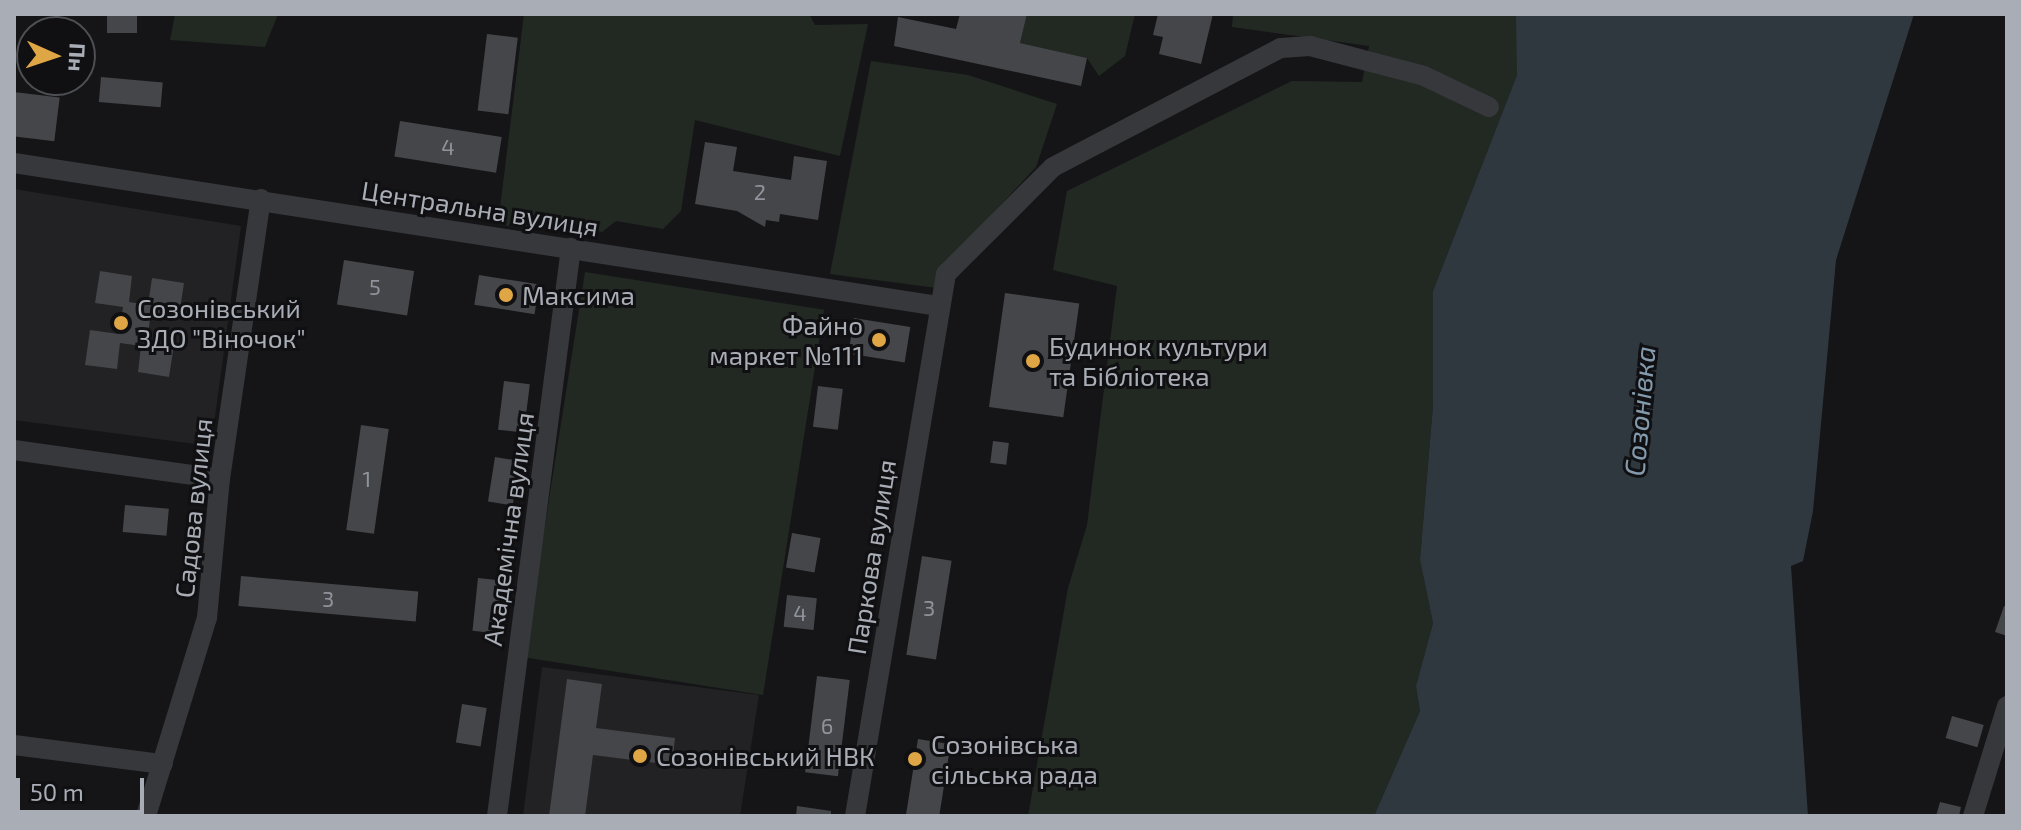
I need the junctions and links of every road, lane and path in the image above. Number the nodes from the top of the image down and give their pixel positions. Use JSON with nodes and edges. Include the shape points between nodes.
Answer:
{"nodes":[{"id":1,"x":1489,"y":107,"type":"dead end"},
{"id":2,"x":14,"y":163,"type":"edge"},
{"id":3,"x":261,"y":199,"type":"junction"},
{"id":4,"x":571,"y":248,"type":"junction"},
{"id":5,"x":939,"y":306,"type":"junction"},
{"id":6,"x":14,"y":450,"type":"edge"},
{"id":7,"x":220,"y":479,"type":"junction"},
{"id":8,"x":2007,"y":706,"type":"edge"},
{"id":9,"x":14,"y":745,"type":"edge"},
{"id":10,"x":163,"y":764,"type":"junction"},
{"id":11,"x":146,"y":816,"type":"edge"},
{"id":12,"x":497,"y":816,"type":"edge"},
{"id":13,"x":855,"y":816,"type":"edge"},
{"id":14,"x":1973,"y":816,"type":"edge"}],
"edges":[{"from":1,"to":5,"type":"street","name":"Паркова вулиця","via":[[1424,76],[1310,46],[1281,48],[1053,167],[946,274]]},
{"from":2,"to":3,"type":"street","name":"Центральна вулиця"},
{"from":3,"to":4,"type":"street","name":"Центральна вулиця"},
{"from":3,"to":7,"type":"street","name":"Садова вулиця"},
{"from":4,"to":5,"type":"street","name":"Центральна вулиця"},
{"from":4,"to":12,"type":"street","name":"Академічна вулиця"},
{"from":5,"to":13,"type":"street","name":"Паркова вулиця"},
{"from":6,"to":7,"type":"street"},
{"from":7,"to":10,"type":"street","name":"Садова вулиця","via":[[207,618]]},
{"from":8,"to":14,"type":"street"},
{"from":9,"to":10,"type":"street"},
{"from":10,"to":11,"type":"street","name":"Садова вулиця"}]}
